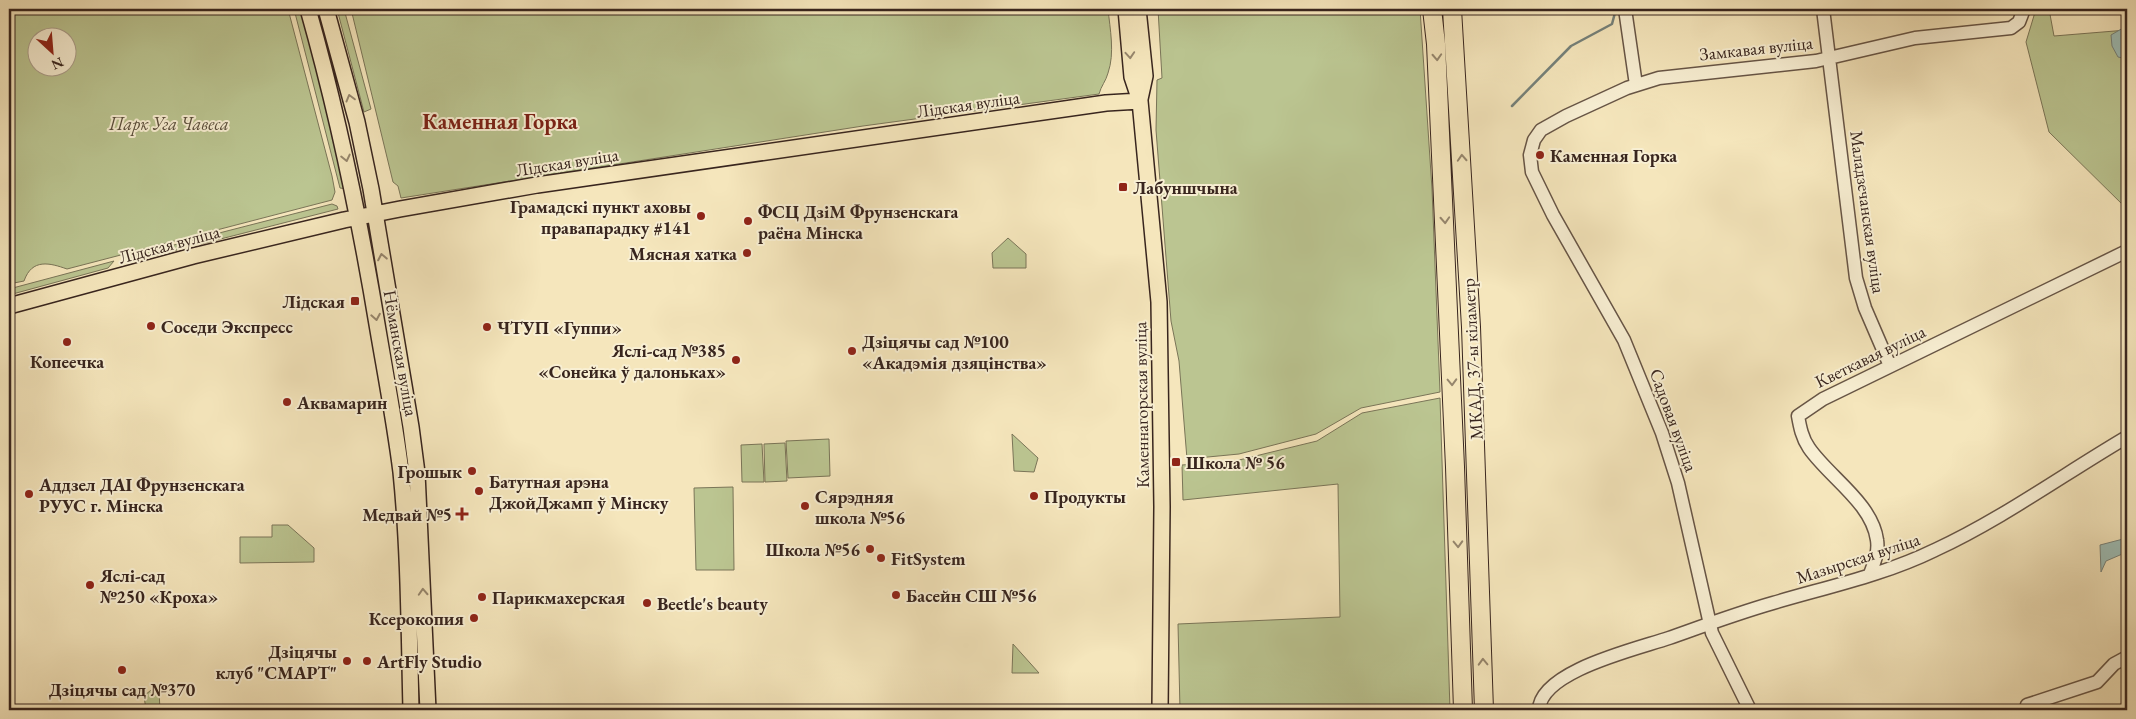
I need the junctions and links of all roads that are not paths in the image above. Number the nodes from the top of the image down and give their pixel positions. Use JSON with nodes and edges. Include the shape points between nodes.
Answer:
{"nodes":[{"id":1,"x":308,"y":9,"type":"edge"},
{"id":2,"x":326,"y":9,"type":"edge"},
{"id":3,"x":1126,"y":9,"type":"edge"},
{"id":4,"x":1138,"y":9,"type":"edge"},
{"id":5,"x":1432,"y":9,"type":"edge"},
{"id":6,"x":1452,"y":9,"type":"edge"},
{"id":7,"x":1625,"y":9,"type":"edge"},
{"id":8,"x":1823,"y":9,"type":"edge"},
{"id":9,"x":2024,"y":9,"type":"edge"},
{"id":10,"x":1827,"y":54,"type":"junction"},
{"id":11,"x":1636,"y":85,"type":"junction"},
{"id":12,"x":1140,"y":101,"type":"junction"},
{"id":13,"x":1530,"y":155,"type":"joint"},
{"id":14,"x":376,"y":214,"type":"junction"},
{"id":15,"x":358,"y":218,"type":"junction"},
{"id":16,"x":2127,"y":251,"type":"edge"},
{"id":17,"x":9,"y":306,"type":"edge"},
{"id":18,"x":1890,"y":366,"type":"junction"},
{"id":19,"x":2127,"y":436,"type":"edge"},
{"id":20,"x":413,"y":546,"type":"junction"},
{"id":21,"x":1870,"y":574,"type":"junction"},
{"id":22,"x":1710,"y":623,"type":"junction"},
{"id":23,"x":2127,"y":657,"type":"edge"},
{"id":24,"x":2027,"y":705,"type":"dead end"},
{"id":25,"x":411,"y":710,"type":"edge"},
{"id":26,"x":428,"y":710,"type":"edge"},
{"id":27,"x":1160,"y":710,"type":"edge"},
{"id":28,"x":1463,"y":710,"type":"edge"},
{"id":29,"x":1484,"y":710,"type":"edge"},
{"id":30,"x":1539,"y":710,"type":"edge"},
{"id":31,"x":1750,"y":710,"type":"edge"}],
"edges":[{"from":1,"to":15,"type":"main road","name":"Нёманская вуліца","one_way":true,"via":[[330,86]]},
{"from":14,"to":2,"type":"main road","name":"Нёманская вуліца","one_way":true,"via":[[357,122]]},
{"from":3,"to":12,"type":"main road","name":"Каменнагорская вуліца","one_way":true,"via":[[1132,77]]},
{"from":4,"to":12,"type":"main road","name":"Каменнагорская вуліца","via":[[1145,76]]},
{"from":5,"to":28,"type":"highway","name":"МКАД, 37-ы кіламетр","one_way":true,"via":[[1449,312]]},
{"from":29,"to":6,"type":"highway","name":"МКАД, 37-ы кіламетр","one_way":true,"via":[[1471,327]]},
{"from":7,"to":11,"type":"street"},
{"from":8,"to":10,"type":"street","name":"Маладзечанская вуліца"},
{"from":9,"to":10,"type":"street","name":"Замкавая вуліца","via":[[2015,25]]},
{"from":10,"to":11,"type":"street","name":"Замкавая вуліца","via":[[1683,74]]},
{"from":10,"to":18,"type":"street","name":"Маладзечанская вуліца","via":[[1856,278]]},
{"from":11,"to":13,"type":"street","name":"Замкавая вуліца","via":[[1542,130],[1534,140]]},
{"from":12,"to":14,"type":"main road","name":"Лідская вуліца","via":[[1106,103],[537,185]]},
{"from":12,"to":27,"type":"main road","name":"Каменнагорская вуліца","via":[[1159,302]]},
{"from":13,"to":22,"type":"street","name":"Садовая вуліца","via":[[1532,172],[1624,340],[1658,424],[1678,483]]},
{"from":14,"to":15,"type":"main road","name":"Лідская вуліца"},
{"from":20,"to":14,"type":"main road","name":"Нёманская вуліца","one_way":true,"via":[[417,474]]},
{"from":15,"to":17,"type":"main road","name":"Лідская вуліца","via":[[193,256]]},
{"from":15,"to":20,"type":"main road","name":"Нёманская вуліца","one_way":true},
{"from":16,"to":18,"type":"street","name":"Кветкавая вуліца"},
{"from":18,"to":21,"type":"street","name":"Кветкавая вуліца","via":[[1823,399],[1798,416],[1800,431],[1808,448],[1854,497],[1871,523],[1878,540],[1877,556]]},
{"from":19,"to":21,"type":"street","name":"Мазырская вуліца","via":[[1970,532],[1934,551]]},
{"from":20,"to":25,"type":"main road","name":"Нёманская вуліца"},
{"from":26,"to":20,"type":"main road","name":"Нёманская вуліца","one_way":true},
{"from":21,"to":22,"type":"street","name":"Мазырская вуліца"},
{"from":22,"to":30,"type":"street","name":"Мазырская вуліца","via":[[1580,669],[1552,686],[1545,693]]},
{"from":22,"to":31,"type":"street","name":"Садовая вуліца","via":[[1721,653]]},
{"from":23,"to":24,"type":"street","via":[[2114,664],[2097,682]]}]}
